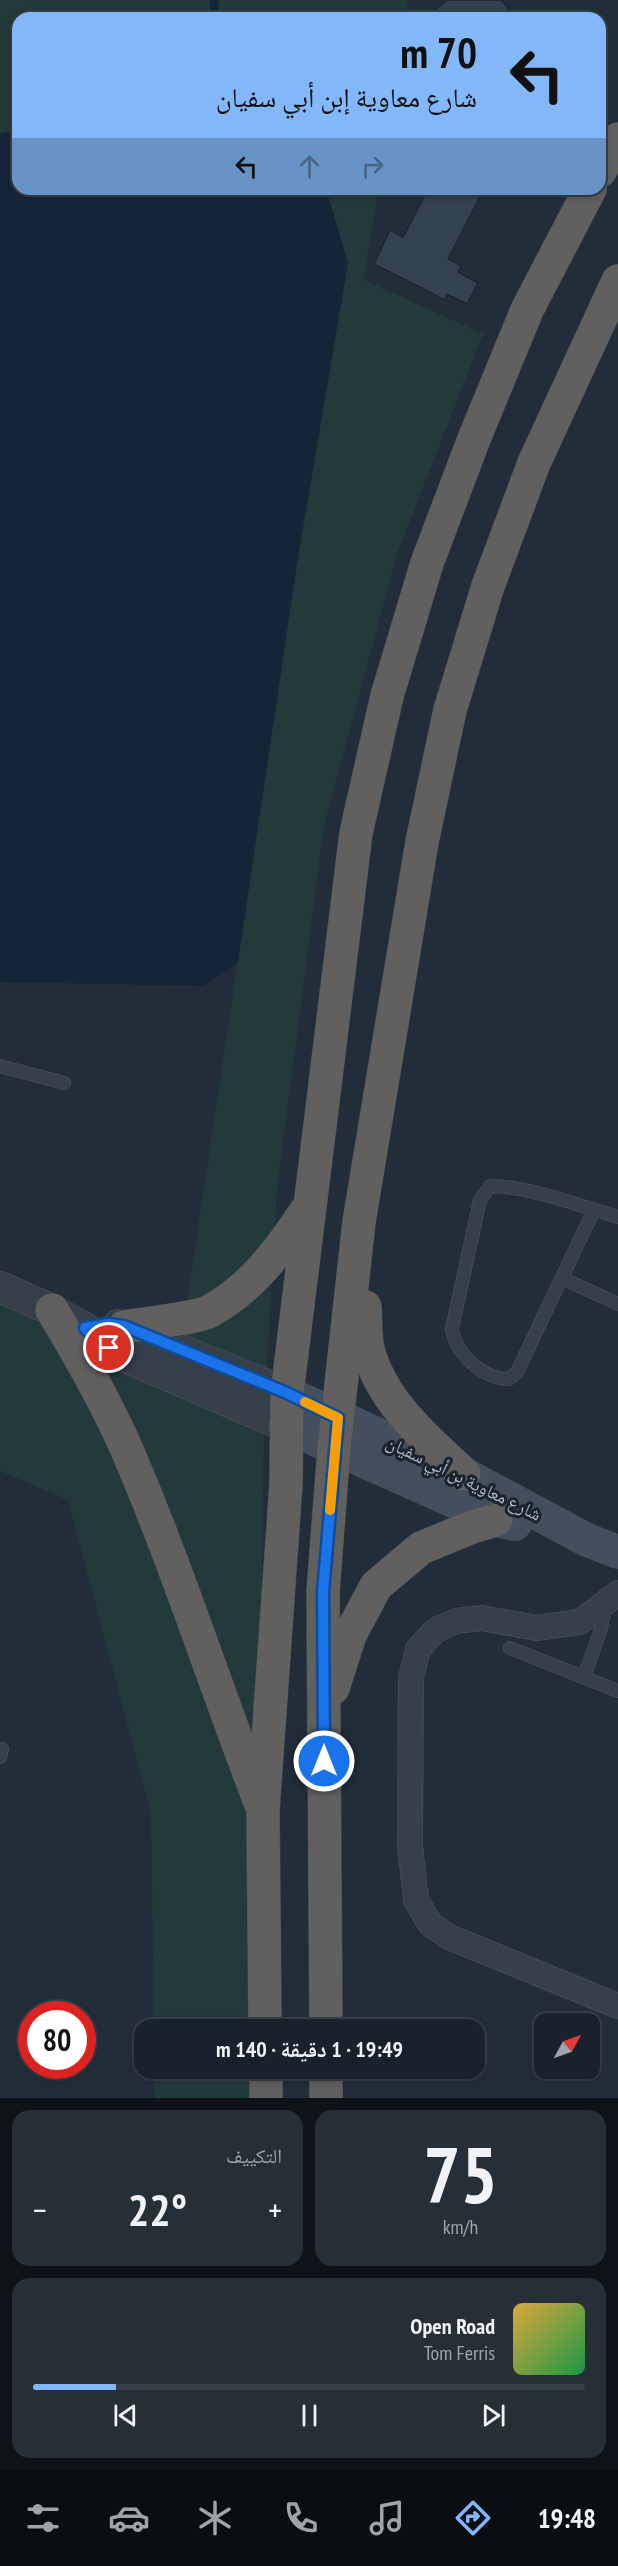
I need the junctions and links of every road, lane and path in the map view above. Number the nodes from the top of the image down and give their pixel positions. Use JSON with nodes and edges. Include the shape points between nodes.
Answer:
{"nodes":[{"id":1,"x":618,"y":139,"type":"edge"},
{"id":2,"x":606,"y":160,"type":"edge"},
{"id":3,"x":587,"y":195,"type":"edge"},
{"id":4,"x":618,"y":281,"type":"edge"},
{"id":5,"x":0,"y":1066,"type":"edge"},
{"id":6,"x":64,"y":1083,"type":"dead end"},
{"id":7,"x":309,"y":1206,"type":"junction"},
{"id":8,"x":594,"y":1210,"type":"junction"},
{"id":9,"x":618,"y":1217,"type":"edge"},
{"id":10,"x":358,"y":1222,"type":"junction"},
{"id":11,"x":562,"y":1278,"type":"junction"},
{"id":12,"x":0,"y":1287,"type":"edge"},
{"id":13,"x":618,"y":1304,"type":"edge"},
{"id":14,"x":52,"y":1310,"type":"junction"},
{"id":15,"x":124,"y":1326,"type":"junction"},
{"id":16,"x":85,"y":1328,"type":"junction"},
{"id":17,"x":287,"y":1393,"type":"junction"},
{"id":18,"x":285,"y":1426,"type":"junction"},
{"id":19,"x":336,"y":1433,"type":"junction"},
{"id":20,"x":464,"y":1474,"type":"junction"},
{"id":21,"x":496,"y":1520,"type":"junction"},
{"id":22,"x":587,"y":1540,"type":"junction"},
{"id":23,"x":618,"y":1552,"type":"edge"},
{"id":24,"x":612,"y":1598,"type":"edge"},
{"id":25,"x":510,"y":1648,"type":"dead end"},
{"id":26,"x":584,"y":1677,"type":"junction"},
{"id":27,"x":618,"y":1691,"type":"edge"},
{"id":28,"x":324,"y":1716,"type":"junction"},
{"id":29,"x":263,"y":1810,"type":"junction"},
{"id":30,"x":618,"y":2006,"type":"edge"},
{"id":31,"x":266,"y":2019,"type":"edge"},
{"id":32,"x":326,"y":2019,"type":"edge"},
{"id":33,"x":266,"y":2079,"type":"edge"},
{"id":34,"x":326,"y":2079,"type":"edge"},
{"id":35,"x":266,"y":2098,"type":"edge"},
{"id":36,"x":326,"y":2098,"type":"edge"}],
"edges":[{"from":1,"to":2,"type":"highway"},
{"from":3,"to":7,"type":"highway","via":[[527,310],[474,439],[427,563],[387,696],[356,833]]},
{"from":4,"to":10,"type":"highway","via":[[534,463],[488,586],[450,710],[422,842]]},
{"from":5,"to":6,"type":"lane"},
{"from":7,"to":15,"type":"highway","via":[[280,1249],[250,1281],[209,1312]]},
{"from":7,"to":17,"type":"highway"},
{"from":8,"to":9,"type":"lane"},
{"from":8,"to":11,"type":"lane"},
{"from":8,"to":11,"type":"lane","via":[[508,1186],[490,1186],[480,1200],[453,1320],[453,1338],[459,1349],[487,1376],[509,1379],[518,1372]]},
{"from":10,"to":19,"type":"highway"},
{"from":10,"to":20,"type":"highway","via":[[368,1349],[386,1390],[419,1433]]},
{"from":11,"to":13,"type":"lane"},
{"from":12,"to":14,"type":"street"},
{"from":14,"to":16,"type":"street"},
{"from":14,"to":29,"type":"highway","via":[[81,1357],[123,1442]]},
{"from":15,"to":16,"type":"street"},
{"from":15,"to":17,"type":"street"},
{"from":16,"to":18,"type":"street","via":[[97,1341],[121,1355]]},
{"from":17,"to":18,"type":"highway"},
{"from":17,"to":19,"type":"main road"},
{"from":18,"to":19,"type":"main road"},
{"from":18,"to":29,"type":"highway","via":[[286,1484]]},
{"from":19,"to":20,"type":"main road","name":"شارع معاوية بن أبي سفيان"},
{"from":19,"to":21,"type":"main road","name":"شارع معاوية بن أبي سفيان"},
{"from":19,"to":28,"type":"highway","via":[[323,1592]]},
{"from":20,"to":22,"type":"main road","name":"شارع معاوية بن أبي سفيان"},
{"from":21,"to":22,"type":"main road","name":"شارع معاوية بن أبي سفيان"},
{"from":21,"to":28,"type":"highway","via":[[421,1548],[376,1586],[350,1635]]},
{"from":22,"to":23,"type":"main road","name":"شارع معاوية بن أبي سفيان"},
{"from":24,"to":26,"type":"lane"},
{"from":24,"to":30,"type":"street","via":[[580,1622],[558,1626],[536,1628],[482,1618],[456,1621],[436,1630],[418,1649],[411,1678],[410,1845],[416,1900],[430,1924],[449,1937]]},
{"from":25,"to":26,"type":"lane"},
{"from":26,"to":27,"type":"lane"},
{"from":28,"to":32,"type":"highway"},
{"from":29,"to":31,"type":"highway"},
{"from":33,"to":35,"type":"highway"},
{"from":34,"to":36,"type":"highway"}]}
